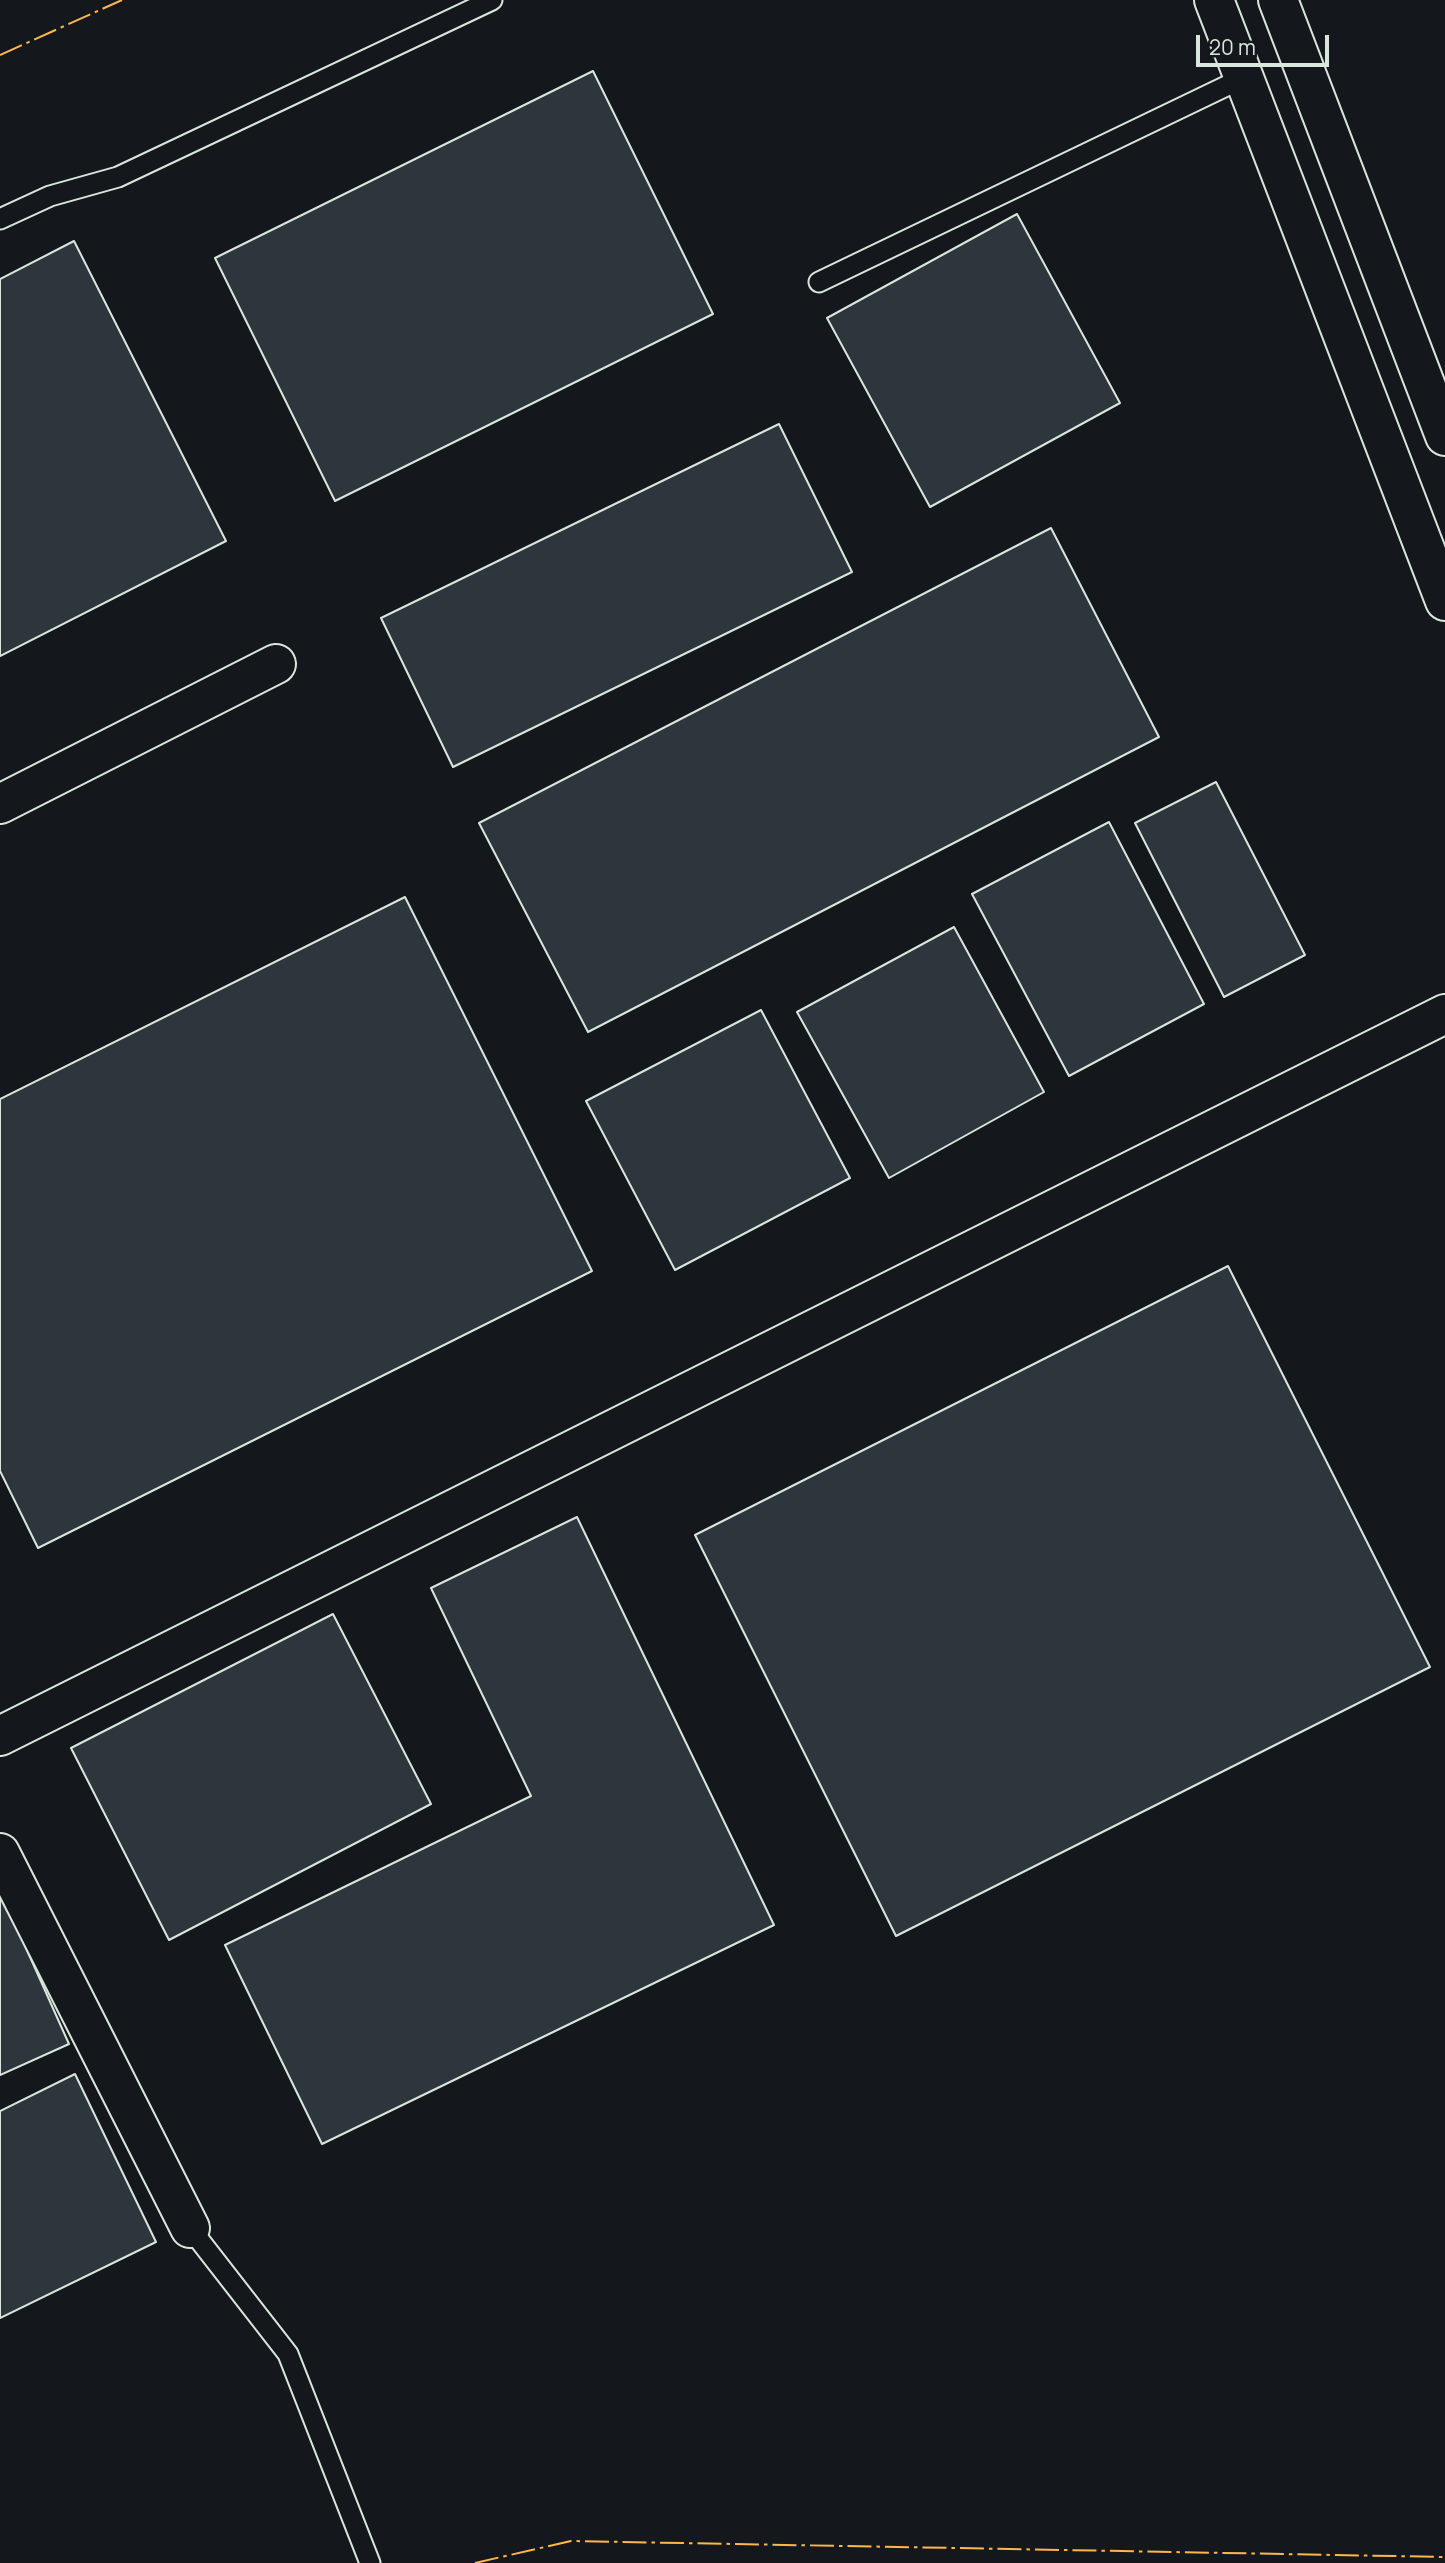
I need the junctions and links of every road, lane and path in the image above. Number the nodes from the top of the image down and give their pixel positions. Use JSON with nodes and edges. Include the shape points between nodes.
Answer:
{"nodes":[{"id":1,"x":492,"y":0,"type":"edge"},
{"id":2,"x":1214,"y":0,"type":"edge"},
{"id":3,"x":1278,"y":0,"type":"edge"},
{"id":4,"x":1243,"y":78,"type":"junction"},
{"id":5,"x":0,"y":219,"type":"edge"},
{"id":6,"x":819,"y":282,"type":"dead end"},
{"id":7,"x":1445,"y":436,"type":"edge"},
{"id":8,"x":1445,"y":601,"type":"edge"},
{"id":9,"x":276,"y":664,"type":"dead end"},
{"id":10,"x":0,"y":804,"type":"edge"},
{"id":11,"x":1445,"y":1014,"type":"edge"},
{"id":12,"x":0,"y":1736,"type":"edge"},
{"id":13,"x":0,"y":1853,"type":"edge"},
{"id":14,"x":190,"y":2228,"type":"joint"},
{"id":15,"x":370,"y":2563,"type":"edge"}],
"edges":[{"from":1,"to":5,"type":"lane","via":[[118,177],[50,196]]},
{"from":2,"to":4,"type":"street"},
{"from":3,"to":7,"type":"street"},
{"from":4,"to":6,"type":"lane"},
{"from":4,"to":8,"type":"street"},
{"from":9,"to":10,"type":"street"},
{"from":11,"to":12,"type":"street"},
{"from":13,"to":14,"type":"street"},
{"from":14,"to":15,"type":"lane","via":[[288,2354]]}]}
